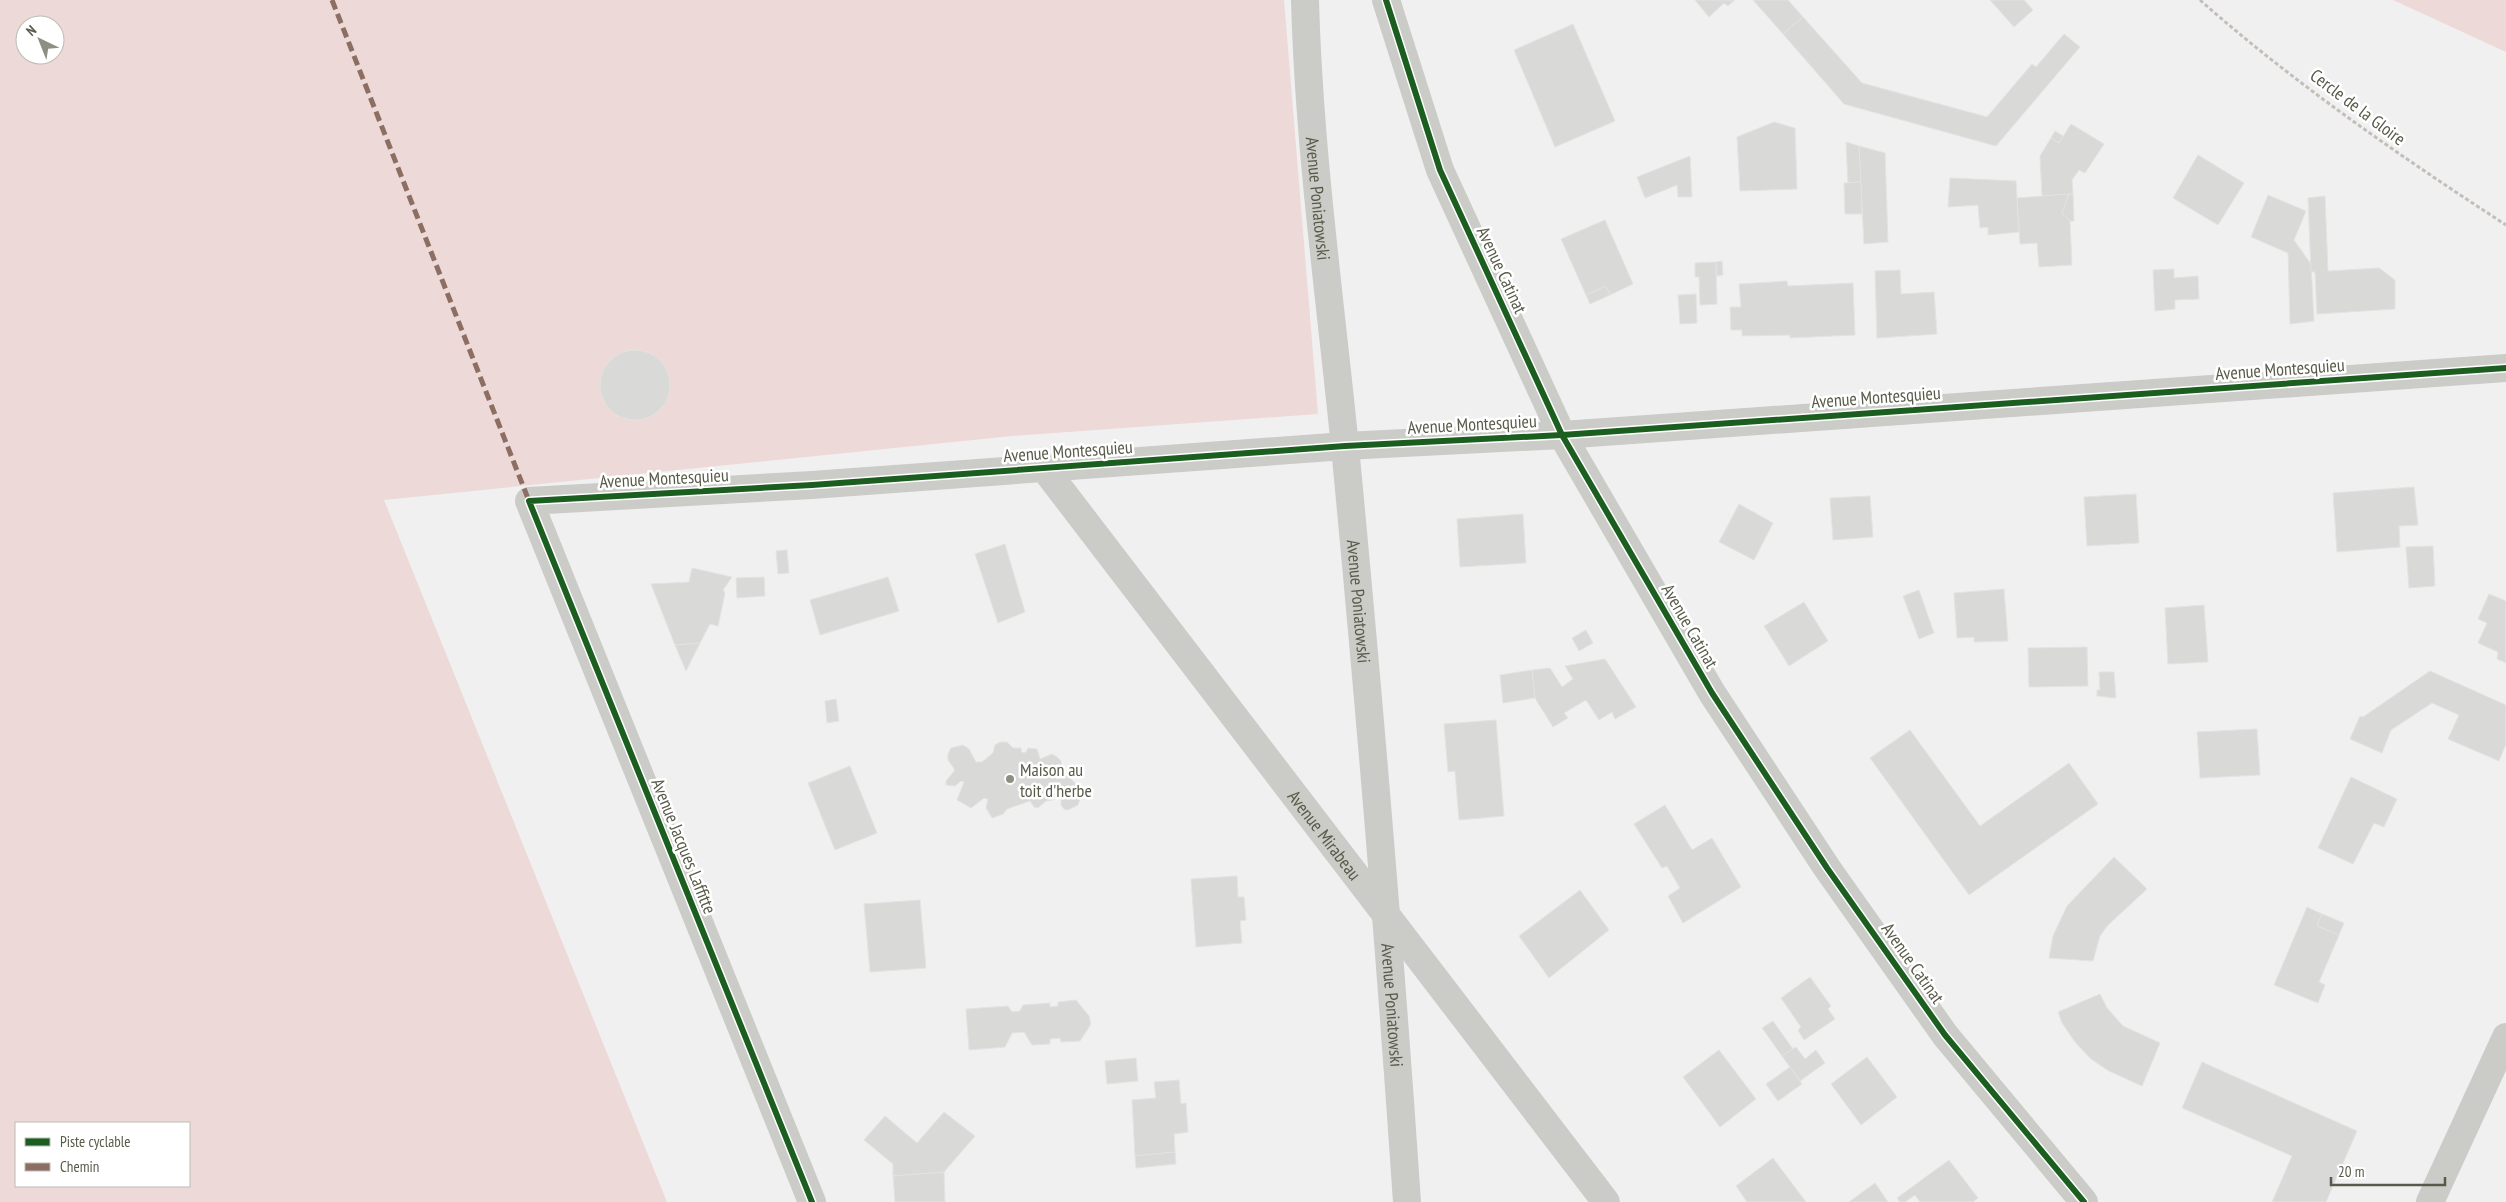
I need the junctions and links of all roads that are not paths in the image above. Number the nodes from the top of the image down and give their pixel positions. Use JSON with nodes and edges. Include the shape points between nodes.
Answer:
{"nodes":[{"id":1,"x":1305,"y":0,"type":"edge"},
{"id":2,"x":1386,"y":0,"type":"edge"},
{"id":3,"x":2506,"y":368,"type":"edge"},
{"id":4,"x":1562,"y":435,"type":"junction"},
{"id":5,"x":1345,"y":446,"type":"junction"},
{"id":6,"x":1044,"y":468,"type":"junction"},
{"id":7,"x":529,"y":501,"type":"joint"},
{"id":8,"x":1388,"y":920,"type":"junction"},
{"id":9,"x":2506,"y":1037,"type":"edge"},
{"id":10,"x":812,"y":1202,"type":"edge"},
{"id":11,"x":1407,"y":1202,"type":"edge"},
{"id":12,"x":1606,"y":1202,"type":"edge"},
{"id":13,"x":2084,"y":1202,"type":"edge"},
{"id":14,"x":2430,"y":1202,"type":"edge"}],
"edges":[{"from":1,"to":5,"type":"street","name":"Avenue Poniatowski","via":[[1307,81]]},
{"from":2,"to":4,"type":"street","name":"Avenue Catinat","via":[[1440,170]]},
{"from":3,"to":4,"type":"street","name":"Avenue Montesquieu"},
{"from":4,"to":5,"type":"street","name":"Avenue Montesquieu"},
{"from":4,"to":13,"type":"street","name":"Avenue Catinat","via":[[1712,693],[1827,868],[1945,1035]]},
{"from":5,"to":6,"type":"street","name":"Avenue Montesquieu"},
{"from":5,"to":8,"type":"street","name":"Avenue Poniatowski"},
{"from":6,"to":7,"type":"street","name":"Avenue Montesquieu"},
{"from":6,"to":8,"type":"street","name":"Avenue Mirabeau"},
{"from":7,"to":10,"type":"street","name":"Avenue Jacques Laffitte"},
{"from":8,"to":11,"type":"street","name":"Avenue Poniatowski"},
{"from":8,"to":12,"type":"street","name":"Avenue Mirabeau"},
{"from":9,"to":14,"type":"street"}]}
